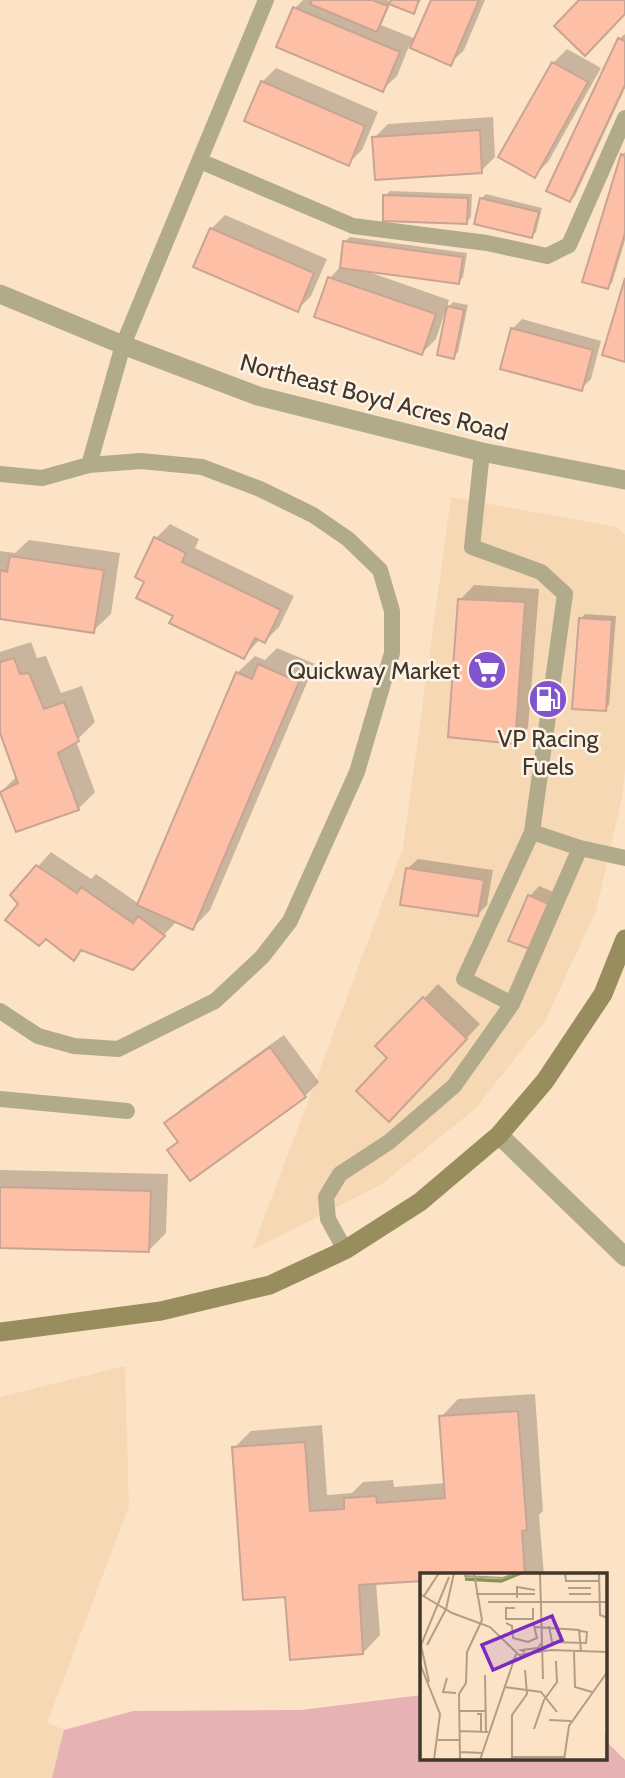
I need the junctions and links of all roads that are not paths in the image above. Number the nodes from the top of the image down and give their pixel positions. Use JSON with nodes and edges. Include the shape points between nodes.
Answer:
{"nodes":[{"id":1,"x":266,"y":0,"type":"edge"},
{"id":2,"x":625,"y":118,"type":"edge"},
{"id":3,"x":200,"y":162,"type":"junction"},
{"id":4,"x":0,"y":294,"type":"edge"},
{"id":5,"x":123,"y":345,"type":"junction"},
{"id":6,"x":482,"y":452,"type":"junction"},
{"id":7,"x":89,"y":465,"type":"junction"},
{"id":8,"x":0,"y":474,"type":"edge"},
{"id":9,"x":625,"y":480,"type":"edge"},
{"id":10,"x":531,"y":832,"type":"junction"},
{"id":11,"x":580,"y":848,"type":"junction"},
{"id":12,"x":625,"y":858,"type":"edge"},
{"id":13,"x":625,"y":939,"type":"edge"},
{"id":14,"x":512,"y":1004,"type":"junction"},
{"id":15,"x":0,"y":1011,"type":"edge"},
{"id":16,"x":0,"y":1099,"type":"edge"},
{"id":17,"x":127,"y":1111,"type":"dead end"},
{"id":18,"x":499,"y":1135,"type":"junction"},
{"id":19,"x":345,"y":1250,"type":"junction"},
{"id":20,"x":625,"y":1257,"type":"edge"},
{"id":21,"x":0,"y":1332,"type":"edge"}],
"edges":[{"from":1,"to":3,"type":"lane"},
{"from":2,"to":3,"type":"lane","via":[[569,245],[547,256],[487,243],[353,226]]},
{"from":3,"to":5,"type":"lane"},
{"from":4,"to":5,"type":"street","name":"Northeast Boyd Acres Road"},
{"from":5,"to":6,"type":"street","name":"Northeast Boyd Acres Road","via":[[258,396]]},
{"from":5,"to":7,"type":"lane"},
{"from":6,"to":9,"type":"street","name":"Northeast Boyd Acres Road"},
{"from":6,"to":10,"type":"lane","via":[[472,547],[541,572],[565,594]]},
{"from":7,"to":8,"type":"lane","via":[[42,478]]},
{"from":7,"to":15,"type":"lane","via":[[141,461],[202,467],[313,515],[348,539],[380,570],[392,611],[392,653],[357,772],[290,921],[234,983],[215,1000],[118,1049],[74,1046],[38,1036]]},
{"from":10,"to":11,"type":"lane"},
{"from":10,"to":14,"type":"lane","via":[[464,979]]},
{"from":11,"to":12,"type":"lane"},
{"from":11,"to":14,"type":"lane"},
{"from":13,"to":18,"type":"main road","via":[[603,994],[545,1081]]},
{"from":14,"to":19,"type":"lane","via":[[454,1086],[389,1142],[340,1174],[326,1197],[328,1219]]},
{"from":16,"to":17,"type":"lane"},
{"from":18,"to":19,"type":"main road","via":[[420,1202]]},
{"from":18,"to":20,"type":"street"},
{"from":19,"to":21,"type":"main road","via":[[270,1285],[161,1311]]}]}
